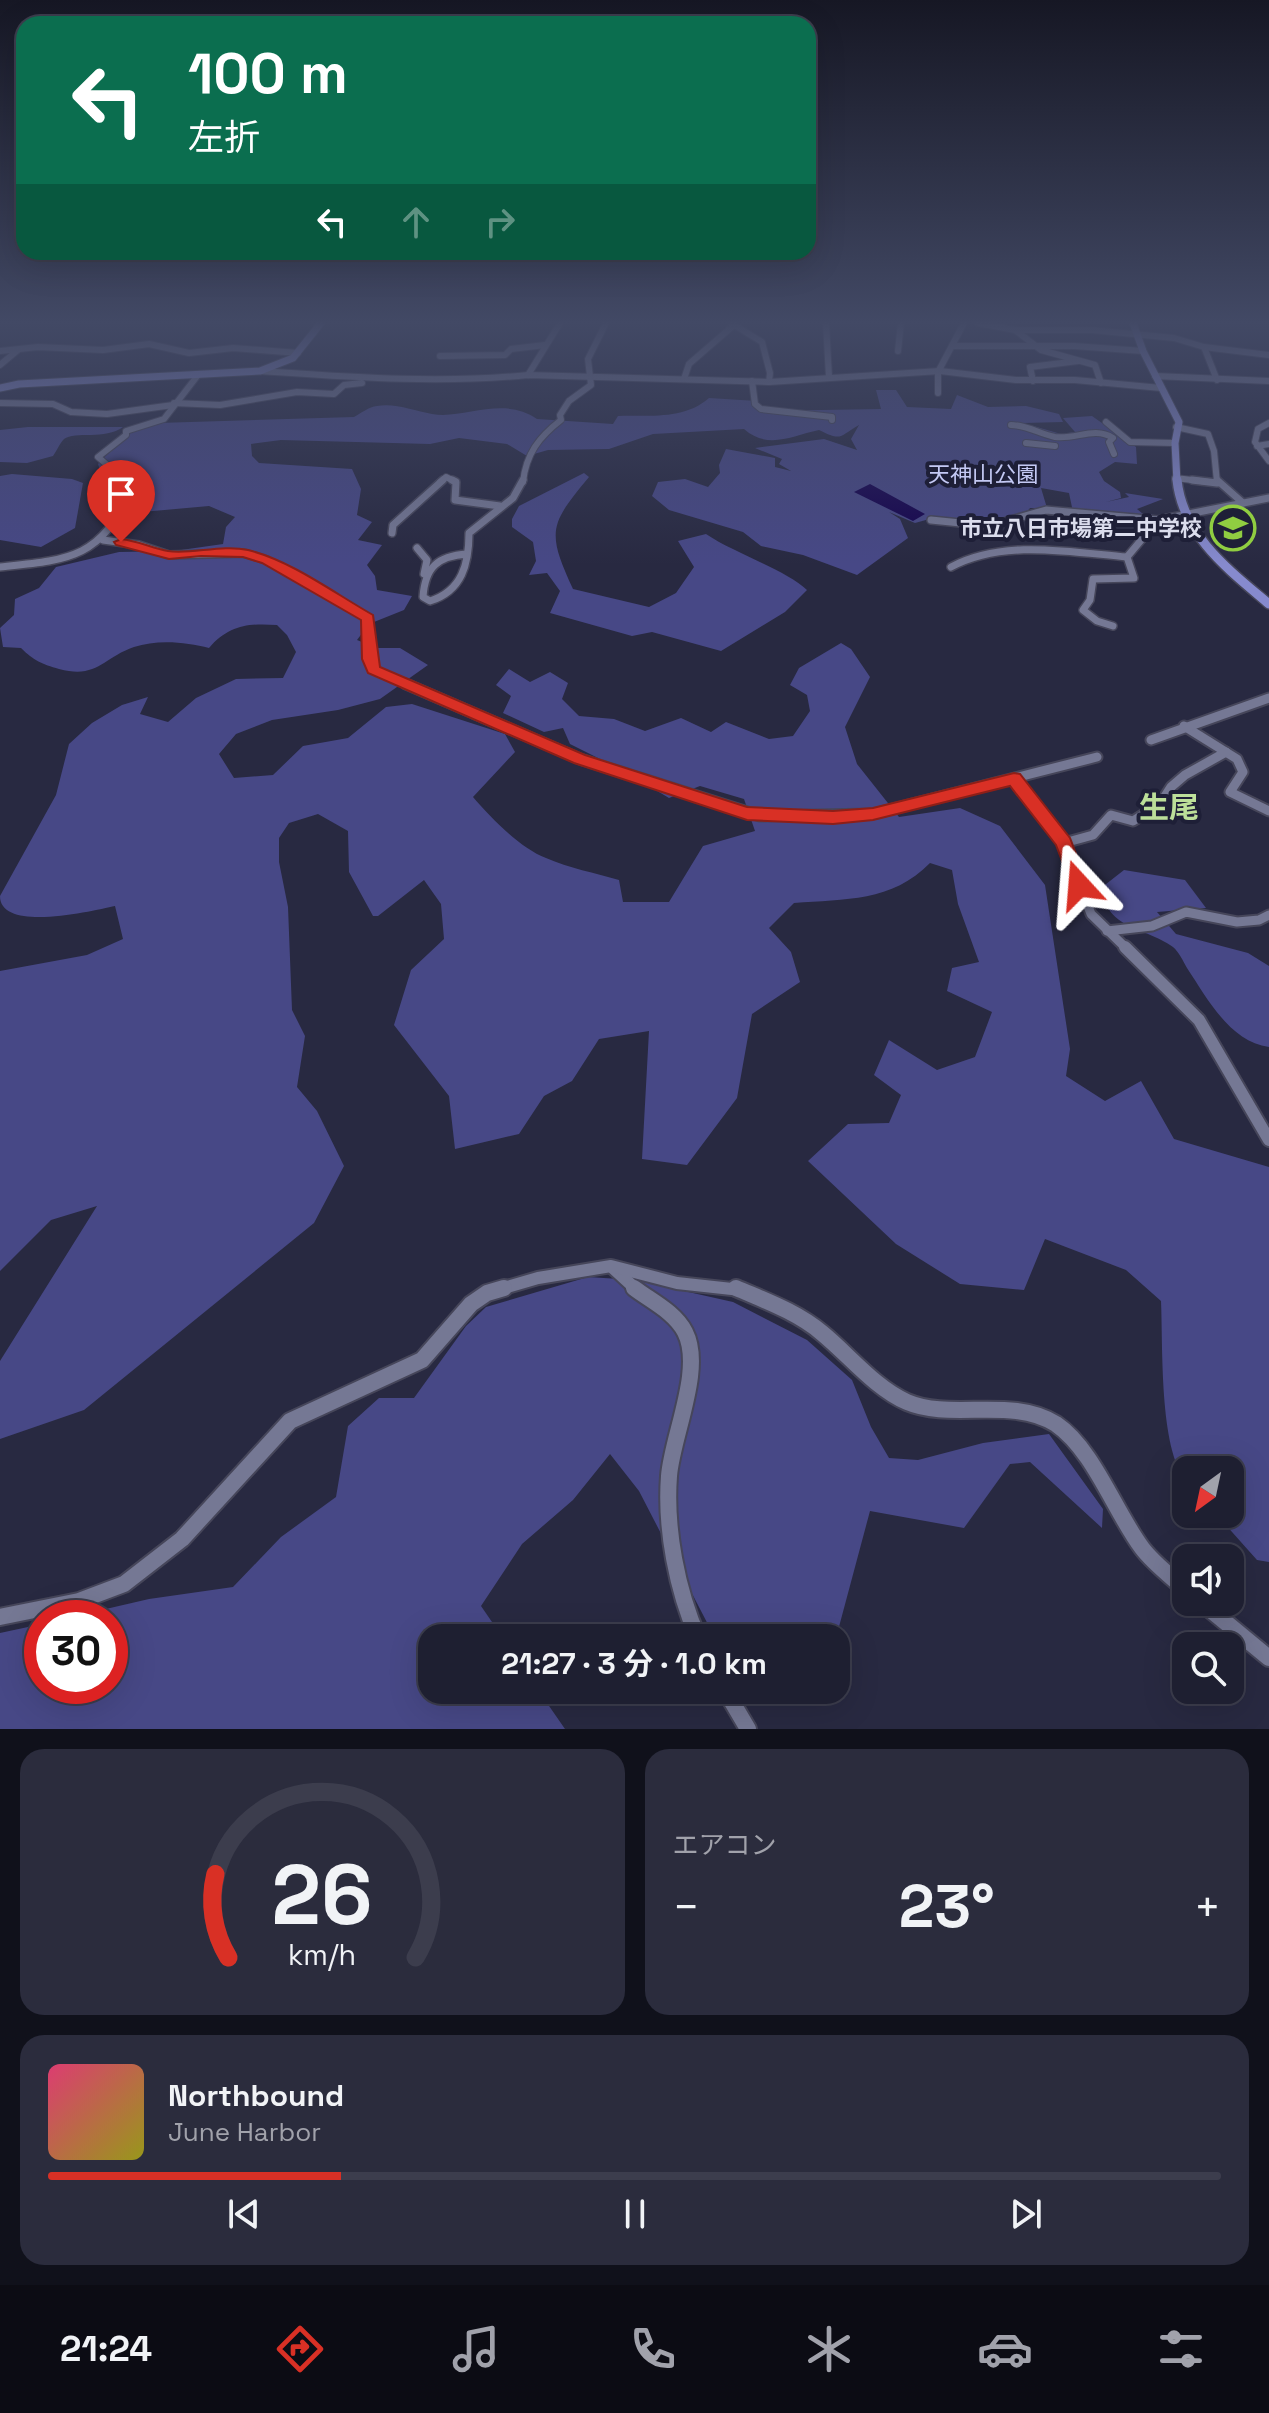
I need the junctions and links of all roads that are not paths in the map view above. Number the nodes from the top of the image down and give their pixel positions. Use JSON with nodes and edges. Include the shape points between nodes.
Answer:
{"nodes":[{"id":1,"x":36,"y":404,"type":"edge"},
{"id":2,"x":173,"y":404,"type":"junction"},
{"id":3,"x":228,"y":404,"type":"edge"},
{"id":4,"x":568,"y":404,"type":"edge"},
{"id":5,"x":755,"y":404,"type":"edge"},
{"id":6,"x":1169,"y":404,"type":"edge"},
{"id":7,"x":832,"y":420,"type":"dead end"},
{"id":8,"x":1106,"y":422,"type":"dead end"},
{"id":9,"x":1269,"y":423,"type":"edge"},
{"id":10,"x":1009,"y":427,"type":"dead end"},
{"id":11,"x":1081,"y":427,"type":"dead end"},
{"id":12,"x":1176,"y":427,"type":"junction"},
{"id":13,"x":1112,"y":430,"type":"junction"},
{"id":14,"x":1103,"y":432,"type":"junction"},
{"id":15,"x":1088,"y":433,"type":"junction"},
{"id":16,"x":1057,"y":437,"type":"junction"},
{"id":17,"x":1026,"y":443,"type":"dead end"},
{"id":18,"x":1174,"y":443,"type":"junction"},
{"id":19,"x":1269,"y":444,"type":"edge"},
{"id":20,"x":1257,"y":446,"type":"junction"},
{"id":21,"x":1114,"y":454,"type":"dead end"},
{"id":22,"x":1269,"y":461,"type":"edge"},
{"id":23,"x":1175,"y":478,"type":"junction"},
{"id":24,"x":1217,"y":483,"type":"junction"},
{"id":25,"x":1269,"y":498,"type":"edge"},
{"id":26,"x":1256,"y":501,"type":"junction"},
{"id":27,"x":1243,"y":503,"type":"junction"},
{"id":28,"x":1269,"y":505,"type":"edge"},
{"id":29,"x":500,"y":506,"type":"junction"},
{"id":30,"x":1185,"y":516,"type":"junction"},
{"id":31,"x":931,"y":520,"type":"dead end"},
{"id":32,"x":1158,"y":520,"type":"junction"},
{"id":33,"x":392,"y":533,"type":"dead end"},
{"id":34,"x":103,"y":540,"type":"junction"},
{"id":35,"x":417,"y":548,"type":"dead end"},
{"id":36,"x":467,"y":554,"type":"junction"},
{"id":37,"x":1127,"y":557,"type":"junction"},
{"id":38,"x":0,"y":567,"type":"edge"},
{"id":39,"x":951,"y":567,"type":"dead end"},
{"id":40,"x":423,"y":577,"type":"junction"},
{"id":41,"x":1269,"y":604,"type":"edge"},
{"id":42,"x":1113,"y":626,"type":"dead end"},
{"id":43,"x":1269,"y":698,"type":"edge"},
{"id":44,"x":1184,"y":726,"type":"junction"},
{"id":45,"x":1151,"y":740,"type":"dead end"},
{"id":46,"x":1226,"y":752,"type":"junction"},
{"id":47,"x":1097,"y":757,"type":"dead end"},
{"id":48,"x":1014,"y":779,"type":"junction"},
{"id":49,"x":1269,"y":811,"type":"edge"},
{"id":50,"x":1064,"y":843,"type":"junction"},
{"id":51,"x":1269,"y":915,"type":"edge"},
{"id":52,"x":1107,"y":931,"type":"junction"},
{"id":53,"x":1269,"y":1140,"type":"edge"},
{"id":54,"x":611,"y":1266,"type":"junction"},
{"id":55,"x":1172,"y":1577,"type":"edge"},
{"id":56,"x":1218,"y":1616,"type":"edge"},
{"id":57,"x":0,"y":1617,"type":"edge"},
{"id":58,"x":693,"y":1624,"type":"edge"},
{"id":59,"x":1269,"y":1658,"type":"edge"},
{"id":60,"x":733,"y":1704,"type":"edge"},
{"id":61,"x":748,"y":1729,"type":"edge"}],
"edges":[{"from":1,"to":2,"type":"street","via":[[107,414]]},
{"from":2,"to":3,"type":"street"},
{"from":2,"to":34,"type":"street","via":[[164,419],[126,431],[98,457],[130,491]]},
{"from":4,"to":29,"type":"street","via":[[561,420],[538,438],[523,467],[517,496]]},
{"from":5,"to":7,"type":"street"},
{"from":6,"to":12,"type":"main road","via":[[1179,422]]},
{"from":8,"to":13,"type":"street"},
{"from":9,"to":20,"type":"street","via":[[1258,429]]},
{"from":10,"to":16,"type":"street"},
{"from":11,"to":15,"type":"street"},
{"from":12,"to":18,"type":"main road"},
{"from":12,"to":24,"type":"street","via":[[1208,434],[1215,445]]},
{"from":13,"to":14,"type":"street"},
{"from":13,"to":18,"type":"street","via":[[1130,442]]},
{"from":14,"to":15,"type":"street"},
{"from":14,"to":21,"type":"street","via":[[1113,438],[1109,442]]},
{"from":15,"to":16,"type":"street"},
{"from":16,"to":17,"type":"street","via":[[1055,450]]},
{"from":18,"to":23,"type":"main road"},
{"from":19,"to":20,"type":"street"},
{"from":20,"to":22,"type":"street"},
{"from":23,"to":24,"type":"street"},
{"from":23,"to":30,"type":"main road"},
{"from":24,"to":27,"type":"street"},
{"from":25,"to":26,"type":"street"},
{"from":26,"to":27,"type":"street"},
{"from":26,"to":28,"type":"street"},
{"from":27,"to":30,"type":"street"},
{"from":29,"to":33,"type":"street","via":[[455,500],[456,482],[446,477],[393,525]]},
{"from":29,"to":36,"type":"street","via":[[469,533]]},
{"from":30,"to":32,"type":"street"},
{"from":30,"to":41,"type":"main road","via":[[1194,534]]},
{"from":31,"to":32,"type":"street","via":[[982,526],[1018,520],[1038,510]]},
{"from":32,"to":37,"type":"street"},
{"from":34,"to":38,"type":"street","via":[[71,557]]},
{"from":34,"to":48,"type":"street","via":[[169,555],[244,553],[267,560],[368,618],[374,670],[580,759],[747,814],[873,814]]},
{"from":35,"to":40,"type":"street","via":[[427,560]]},
{"from":36,"to":40,"type":"street","via":[[437,560]]},
{"from":36,"to":40,"type":"street","via":[[469,560],[451,595],[430,601],[423,597]]},
{"from":37,"to":39,"type":"street","via":[[1053,550],[965,557]]},
{"from":37,"to":42,"type":"street","via":[[1134,578],[1093,579],[1083,610]]},
{"from":43,"to":44,"type":"street"},
{"from":44,"to":45,"type":"street"},
{"from":44,"to":46,"type":"street"},
{"from":46,"to":49,"type":"street","via":[[1243,768],[1230,792]]},
{"from":46,"to":50,"type":"street","via":[[1185,775],[1160,804],[1133,821],[1111,815],[1093,835]]},
{"from":47,"to":48,"type":"street"},
{"from":48,"to":50,"type":"street"},
{"from":50,"to":52,"type":"street","via":[[1091,914]]},
{"from":51,"to":52,"type":"street","via":[[1237,922],[1186,912],[1152,926]]},
{"from":52,"to":53,"type":"street","via":[[1199,1020]]},
{"from":54,"to":55,"type":"street","via":[[677,1283],[734,1287],[786,1309],[907,1402],[1025,1412],[1054,1423],[1083,1454],[1143,1550]]},
{"from":54,"to":57,"type":"street","via":[[487,1293],[422,1360],[290,1421],[182,1539],[124,1584],[79,1601]]},
{"from":54,"to":58,"type":"street","via":[[625,1283],[671,1315],[687,1335],[690,1373],[669,1477],[682,1592]]},
{"from":56,"to":59,"type":"street"},
{"from":60,"to":61,"type":"street"}]}
